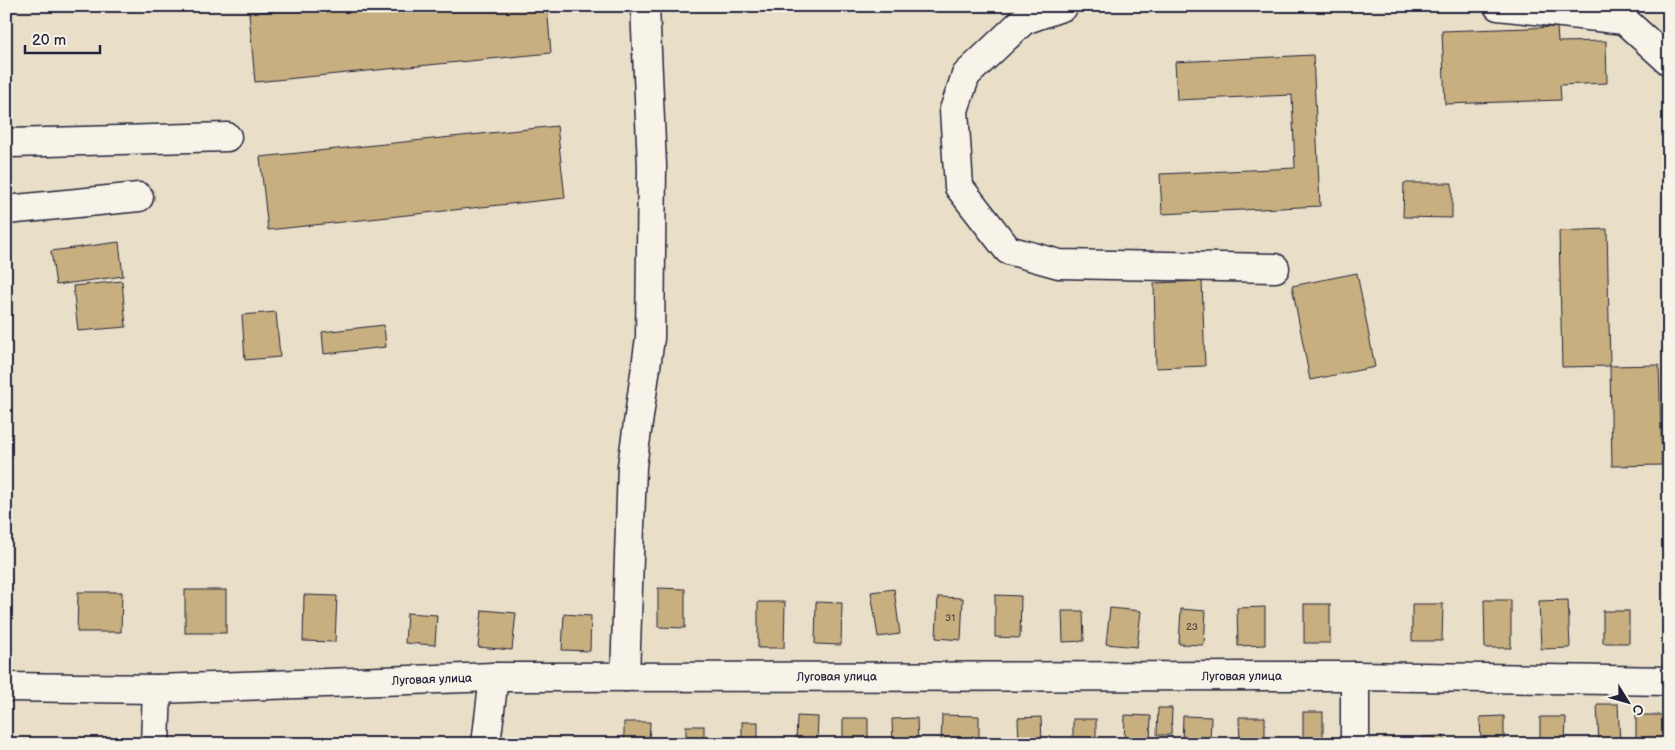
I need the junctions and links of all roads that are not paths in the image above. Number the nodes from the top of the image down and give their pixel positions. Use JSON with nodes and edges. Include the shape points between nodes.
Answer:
{"nodes":[{"id":1,"x":645,"y":6,"type":"edge"},
{"id":2,"x":1064,"y":6,"type":"edge"},
{"id":3,"x":1498,"y":6,"type":"edge"},
{"id":4,"x":1669,"y":61,"type":"edge"},
{"id":5,"x":227,"y":137,"type":"dead end"},
{"id":6,"x":6,"y":142,"type":"edge"},
{"id":7,"x":138,"y":197,"type":"dead end"},
{"id":8,"x":6,"y":210,"type":"edge"},
{"id":9,"x":1275,"y":268,"type":"dead end"},
{"id":10,"x":1355,"y":676,"type":"junction"},
{"id":11,"x":494,"y":677,"type":"junction"},
{"id":12,"x":625,"y":677,"type":"junction"},
{"id":13,"x":1669,"y":681,"type":"edge"},
{"id":14,"x":6,"y":687,"type":"edge"},
{"id":15,"x":157,"y":689,"type":"junction"},
{"id":16,"x":155,"y":744,"type":"edge"},
{"id":17,"x":486,"y":744,"type":"edge"},
{"id":18,"x":1355,"y":744,"type":"edge"}],
"edges":[{"from":1,"to":12,"type":"street","via":[[652,166],[650,338],[632,466]]},
{"from":2,"to":9,"type":"street","via":[[1024,20],[1017,26],[966,75],[954,110],[959,187],[1008,250],[1059,264]]},
{"from":3,"to":4,"type":"street","via":[[1624,20]]},
{"from":5,"to":6,"type":"street"},
{"from":7,"to":8,"type":"street"},
{"from":10,"to":12,"type":"street","name":"Луговая улица"},
{"from":10,"to":13,"type":"street","name":"Луговая улица"},
{"from":10,"to":18,"type":"street"},
{"from":11,"to":12,"type":"street","name":"Луговая улица"},
{"from":11,"to":15,"type":"street","name":"Луговая улица"},
{"from":11,"to":17,"type":"street"},
{"from":14,"to":15,"type":"street","name":"Луговая улица"},
{"from":15,"to":16,"type":"street"}]}
